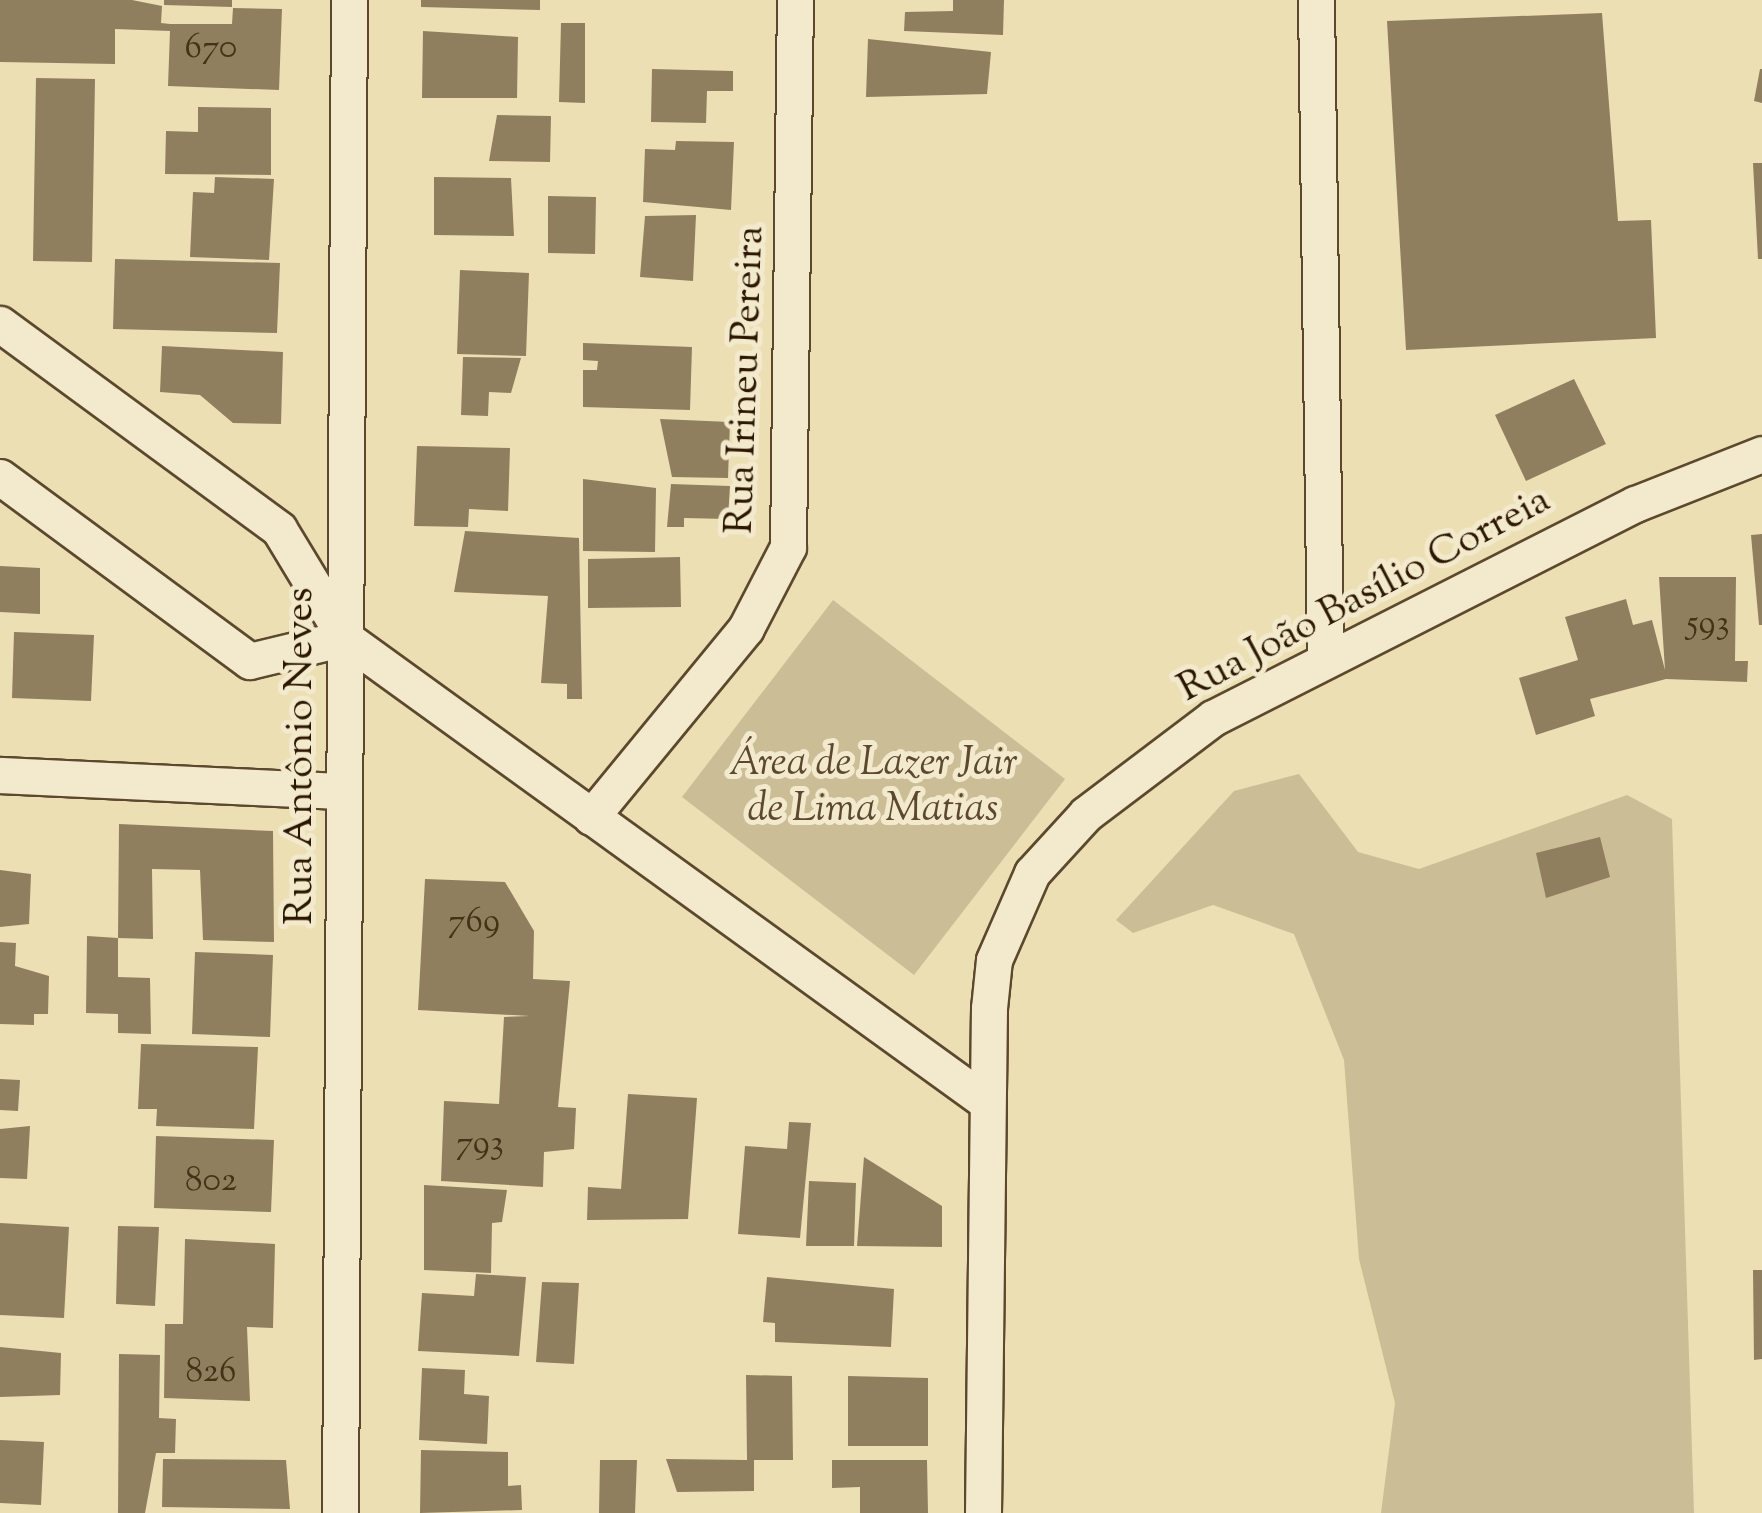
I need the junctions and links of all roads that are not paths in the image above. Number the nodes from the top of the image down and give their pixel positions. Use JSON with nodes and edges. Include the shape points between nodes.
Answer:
{"nodes":[{"id":1,"x":349,"y":0,"type":"edge"},
{"id":2,"x":795,"y":0,"type":"edge"},
{"id":3,"x":1316,"y":0,"type":"edge"},
{"id":4,"x":0,"y":324,"type":"edge"},
{"id":5,"x":1762,"y":454,"type":"edge"},
{"id":6,"x":0,"y":477,"type":"edge"},
{"id":7,"x":345,"y":638,"type":"junction"},
{"id":8,"x":1324,"y":655,"type":"junction"},
{"id":9,"x":0,"y":775,"type":"edge"},
{"id":10,"x":344,"y":791,"type":"junction"},
{"id":11,"x":592,"y":817,"type":"junction"},
{"id":12,"x":984,"y":1100,"type":"junction"},
{"id":13,"x":340,"y":1513,"type":"edge"},
{"id":14,"x":983,"y":1513,"type":"edge"}],
"edges":[{"from":1,"to":7,"type":"street","name":"Rua Antônio Neves"},
{"from":2,"to":11,"type":"street","name":"Rua Irineu Pereira","via":[[788,546],[746,628]]},
{"from":3,"to":8,"type":"street"},
{"from":4,"to":7,"type":"street","via":[[279,528]]},
{"from":5,"to":8,"type":"street","name":"Rua João Basílio Correia"},
{"from":6,"to":7,"type":"street","via":[[250,661]]},
{"from":7,"to":10,"type":"street","name":"Rua Antônio Neves"},
{"from":7,"to":11,"type":"street"},
{"from":8,"to":12,"type":"street","name":"Rua João Basílio Correia","via":[[1155,757],[1032,873],[994,960]]},
{"from":9,"to":10,"type":"street"},
{"from":10,"to":13,"type":"street","name":"Rua Antônio Neves"},
{"from":11,"to":12,"type":"street"},
{"from":12,"to":14,"type":"street","name":"Rua João Basílio Correia"}]}
